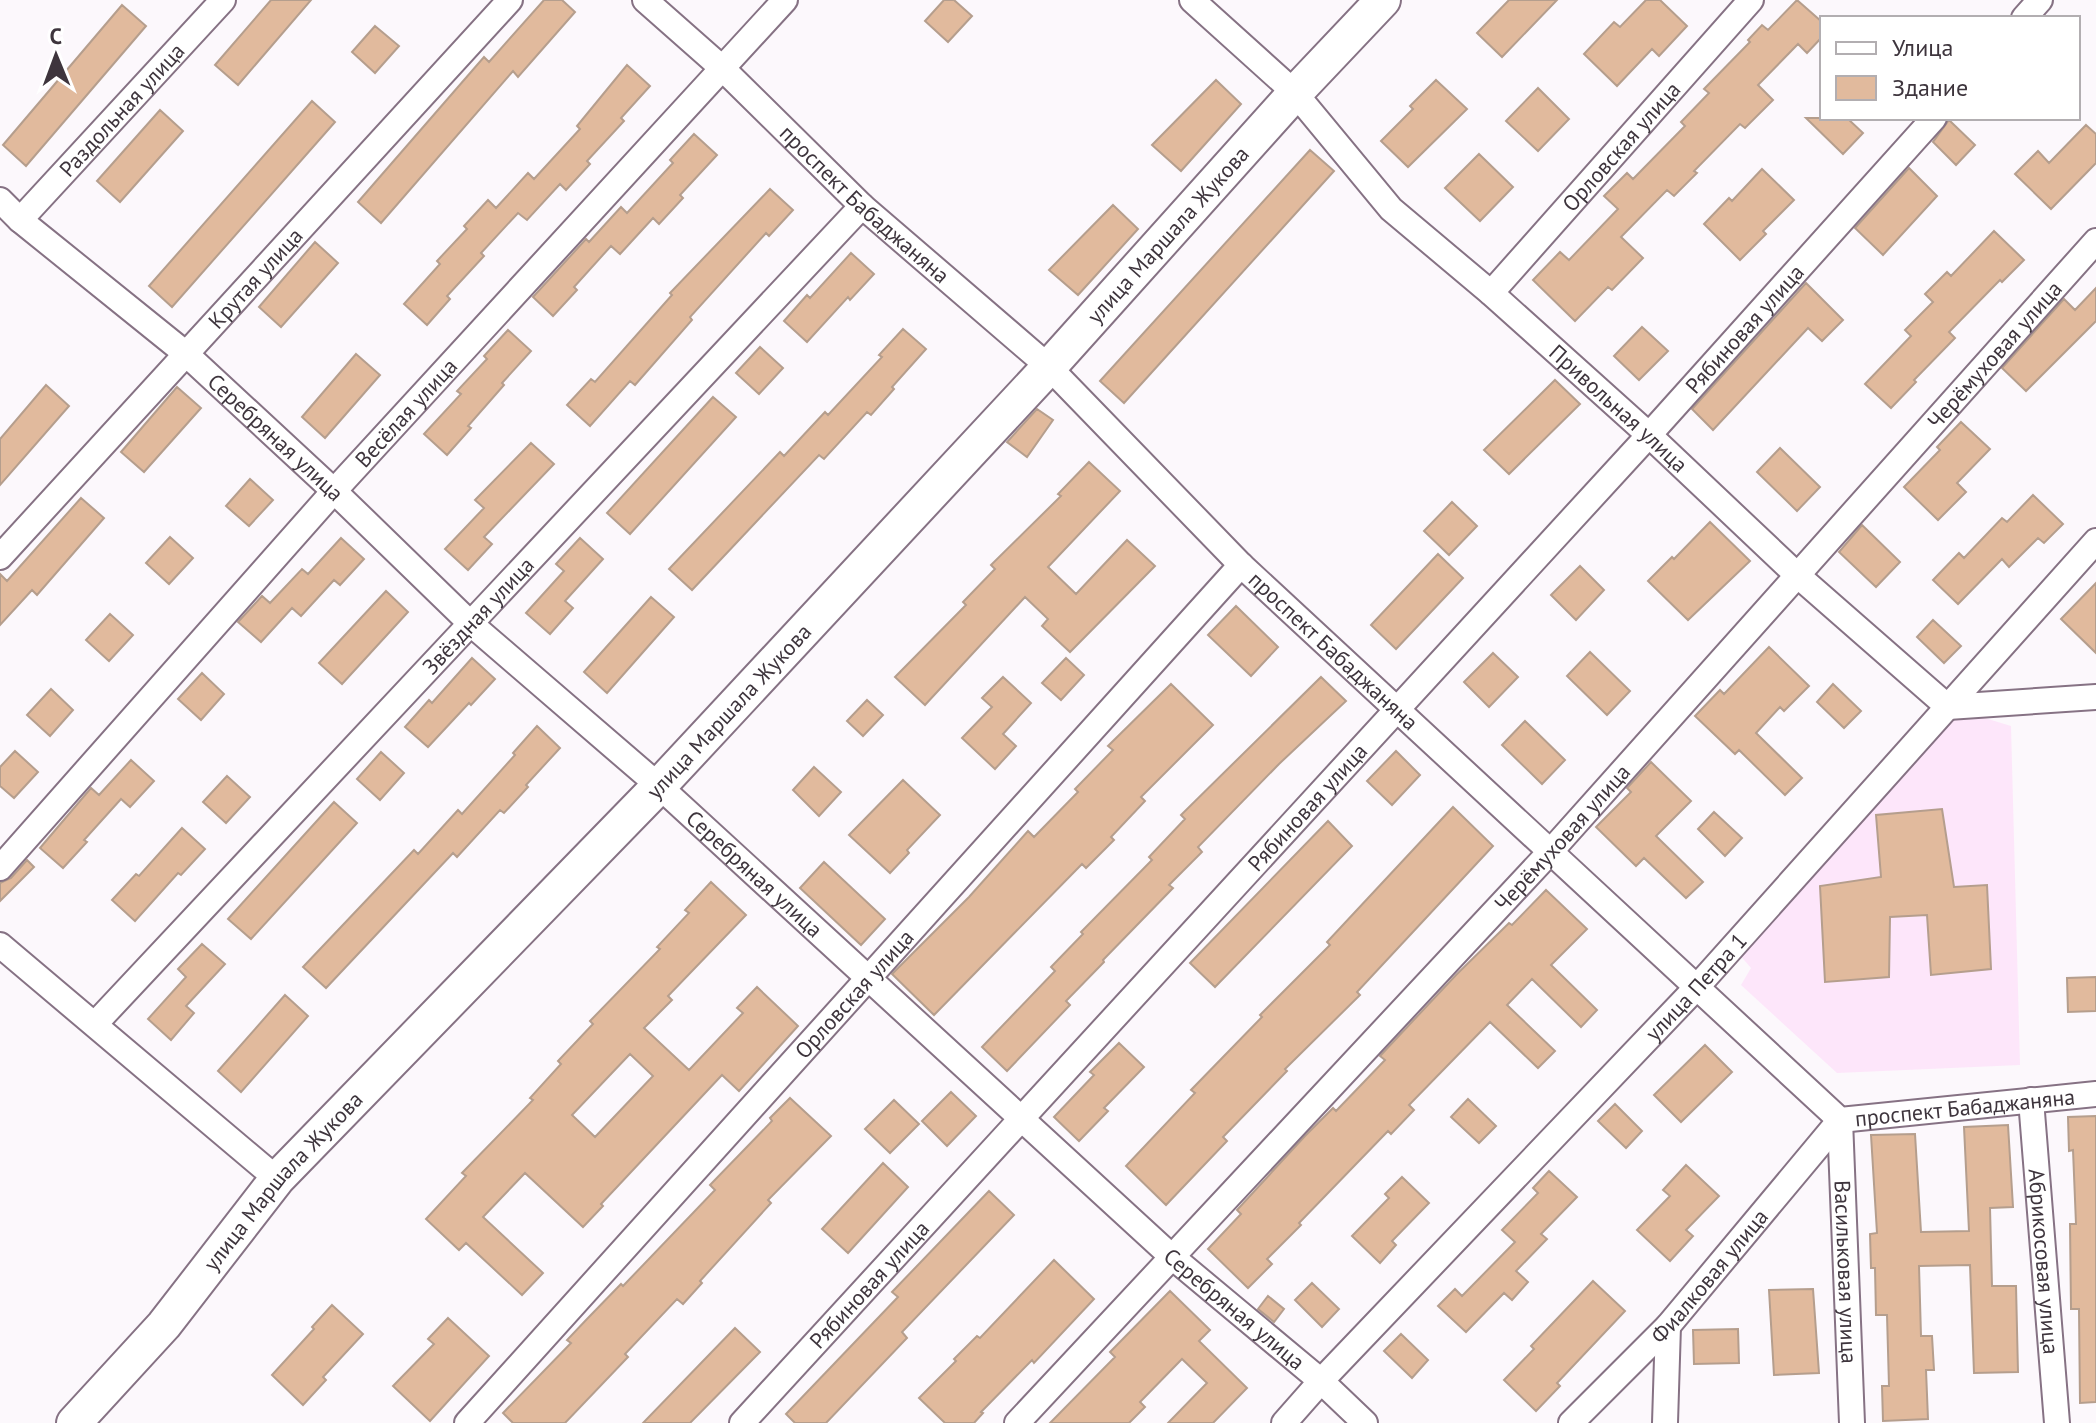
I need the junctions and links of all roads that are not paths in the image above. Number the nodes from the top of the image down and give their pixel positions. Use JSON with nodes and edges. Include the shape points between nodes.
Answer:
{"nodes":[{"id":1,"x":223,"y":0,"type":"edge"},
{"id":2,"x":510,"y":0,"type":"edge"},
{"id":3,"x":645,"y":0,"type":"edge"},
{"id":4,"x":785,"y":0,"type":"edge"},
{"id":5,"x":1192,"y":0,"type":"edge"},
{"id":6,"x":1383,"y":0,"type":"edge"},
{"id":7,"x":1751,"y":0,"type":"edge"},
{"id":8,"x":2040,"y":0,"type":"edge"},
{"id":9,"x":2026,"y":16,"type":"edge"},
{"id":10,"x":722,"y":68,"type":"junction"},
{"id":11,"x":1295,"y":93,"type":"junction"},
{"id":12,"x":1932,"y":120,"type":"edge"},
{"id":13,"x":0,"y":200,"type":"edge"},
{"id":14,"x":862,"y":206,"type":"junction"},
{"id":15,"x":20,"y":220,"type":"junction"},
{"id":16,"x":2096,"y":241,"type":"edge"},
{"id":17,"x":1491,"y":293,"type":"junction"},
{"id":18,"x":185,"y":353,"type":"junction"},
{"id":19,"x":1049,"y":367,"type":"junction"},
{"id":20,"x":1649,"y":435,"type":"junction"},
{"id":21,"x":334,"y":491,"type":"junction"},
{"id":22,"x":2096,"y":541,"type":"edge"},
{"id":23,"x":0,"y":557,"type":"edge"},
{"id":24,"x":1241,"y":565,"type":"junction"},
{"id":25,"x":1796,"y":574,"type":"junction"},
{"id":26,"x":471,"y":624,"type":"junction"},
{"id":27,"x":2096,"y":697,"type":"edge"},
{"id":28,"x":1948,"y":707,"type":"junction"},
{"id":29,"x":1396,"y":711,"type":"junction"},
{"id":30,"x":659,"y":786,"type":"junction"},
{"id":31,"x":1551,"y":851,"type":"junction"},
{"id":32,"x":0,"y":868,"type":"edge"},
{"id":33,"x":0,"y":945,"type":"edge"},
{"id":34,"x":869,"y":978,"type":"junction"},
{"id":35,"x":1696,"y":988,"type":"junction"},
{"id":36,"x":95,"y":1024,"type":"junction"},
{"id":37,"x":2096,"y":1094,"type":"edge"},
{"id":38,"x":2031,"y":1100,"type":"junction"},
{"id":39,"x":1022,"y":1120,"type":"junction"},
{"id":40,"x":1840,"y":1120,"type":"junction"},
{"id":41,"x":277,"y":1179,"type":"junction"},
{"id":42,"x":1171,"y":1256,"type":"junction"},
{"id":43,"x":1668,"y":1326,"type":"junction"},
{"id":44,"x":1321,"y":1381,"type":"junction"},
{"id":45,"x":74,"y":1423,"type":"edge"},
{"id":46,"x":467,"y":1423,"type":"edge"},
{"id":47,"x":742,"y":1423,"type":"edge"},
{"id":48,"x":1017,"y":1423,"type":"edge"},
{"id":49,"x":1284,"y":1423,"type":"edge"},
{"id":50,"x":1365,"y":1423,"type":"edge"},
{"id":51,"x":1571,"y":1423,"type":"edge"},
{"id":52,"x":1665,"y":1423,"type":"edge"},
{"id":53,"x":1852,"y":1423,"type":"edge"},
{"id":54,"x":2057,"y":1423,"type":"edge"}],
"edges":[{"from":1,"to":15,"type":"street","name":"Раздольная улица"},
{"from":2,"to":18,"type":"street","name":"Крутая улица"},
{"from":3,"to":10,"type":"street","name":"проспект Бабаджаняна"},
{"from":4,"to":10,"type":"street","name":"Весёлая улица"},
{"from":5,"to":11,"type":"street","name":"Привольная улица"},
{"from":6,"to":11,"type":"main road","name":"улица Маршала Жукова"},
{"from":7,"to":17,"type":"street","name":"Орловская улица"},
{"from":8,"to":9,"type":"street"},
{"from":10,"to":14,"type":"street","name":"проспект Бабаджаняна"},
{"from":10,"to":21,"type":"street","name":"Весёлая улица"},
{"from":11,"to":17,"type":"street","name":"Привольная улица","via":[[1391,209]]},
{"from":11,"to":19,"type":"main road","name":"улица Маршала Жукова"},
{"from":12,"to":20,"type":"street","name":"Рябиновая улица"},
{"from":13,"to":15,"type":"street","name":"Серебряная улица"},
{"from":14,"to":19,"type":"street","name":"проспект Бабаджаняна"},
{"from":14,"to":26,"type":"street","name":"Звёздная улица"},
{"from":15,"to":18,"type":"street","name":"Серебряная улица"},
{"from":16,"to":25,"type":"street","name":"Черёмуховая улица"},
{"from":17,"to":20,"type":"street","name":"Привольная улица"},
{"from":18,"to":21,"type":"street","name":"Серебряная улица"},
{"from":18,"to":23,"type":"street","name":"Крутая улица"},
{"from":19,"to":24,"type":"street","name":"проспект Бабаджаняна"},
{"from":19,"to":30,"type":"main road","name":"улица Маршала Жукова"},
{"from":20,"to":25,"type":"street","name":"Привольная улица"},
{"from":20,"to":29,"type":"street","name":"Рябиновая улица"},
{"from":21,"to":26,"type":"street","name":"Серебряная улица"},
{"from":21,"to":32,"type":"street","name":"Весёлая улица"},
{"from":22,"to":28,"type":"street","name":"улица Петра 1"},
{"from":24,"to":29,"type":"street","name":"проспект Бабаджаняна"},
{"from":24,"to":34,"type":"street","name":"Орловская улица"},
{"from":25,"to":28,"type":"street","name":"Привольная улица"},
{"from":25,"to":31,"type":"street","name":"Черёмуховая улица"},
{"from":26,"to":30,"type":"street","name":"Серебряная улица"},
{"from":26,"to":36,"type":"street","name":"Звёздная улица"},
{"from":27,"to":28,"type":"street"},
{"from":28,"to":35,"type":"street","name":"улица Петра 1"},
{"from":29,"to":31,"type":"street","name":"проспект Бабаджаняна"},
{"from":29,"to":39,"type":"street","name":"Рябиновая улица"},
{"from":30,"to":34,"type":"street","name":"Серебряная улица"},
{"from":30,"to":41,"type":"main road","name":"улица Маршала Жукова"},
{"from":31,"to":35,"type":"street","name":"проспект Бабаджаняна"},
{"from":31,"to":42,"type":"street","name":"Черёмуховая улица"},
{"from":33,"to":36,"type":"street"},
{"from":34,"to":39,"type":"street","name":"Серебряная улица"},
{"from":34,"to":46,"type":"street","name":"Орловская улица"},
{"from":35,"to":40,"type":"street","name":"проспект Бабаджаняна"},
{"from":35,"to":44,"type":"street","name":"улица Петра 1"},
{"from":36,"to":41,"type":"street"},
{"from":37,"to":38,"type":"street","name":"проспект Бабаджаняна"},
{"from":38,"to":40,"type":"street","name":"проспект Бабаджаняна"},
{"from":38,"to":54,"type":"street","name":"Абрикосовая улица"},
{"from":39,"to":42,"type":"street","name":"Серебряная улица"},
{"from":39,"to":47,"type":"street","name":"Рябиновая улица"},
{"from":40,"to":43,"type":"street","name":"Фиалковая улица"},
{"from":40,"to":53,"type":"street","name":"Васильковая улица"},
{"from":41,"to":45,"type":"main road","name":"улица Маршала Жукова","via":[[164,1325]]},
{"from":42,"to":44,"type":"street","name":"Серебряная улица"},
{"from":42,"to":48,"type":"street","name":"Черёмуховая улица"},
{"from":43,"to":51,"type":"street","name":"Фиалковая улица"},
{"from":43,"to":52,"type":"street"},
{"from":44,"to":49,"type":"street","name":"улица Петра 1"},
{"from":44,"to":50,"type":"street","name":"Серебряная улица"}]}
